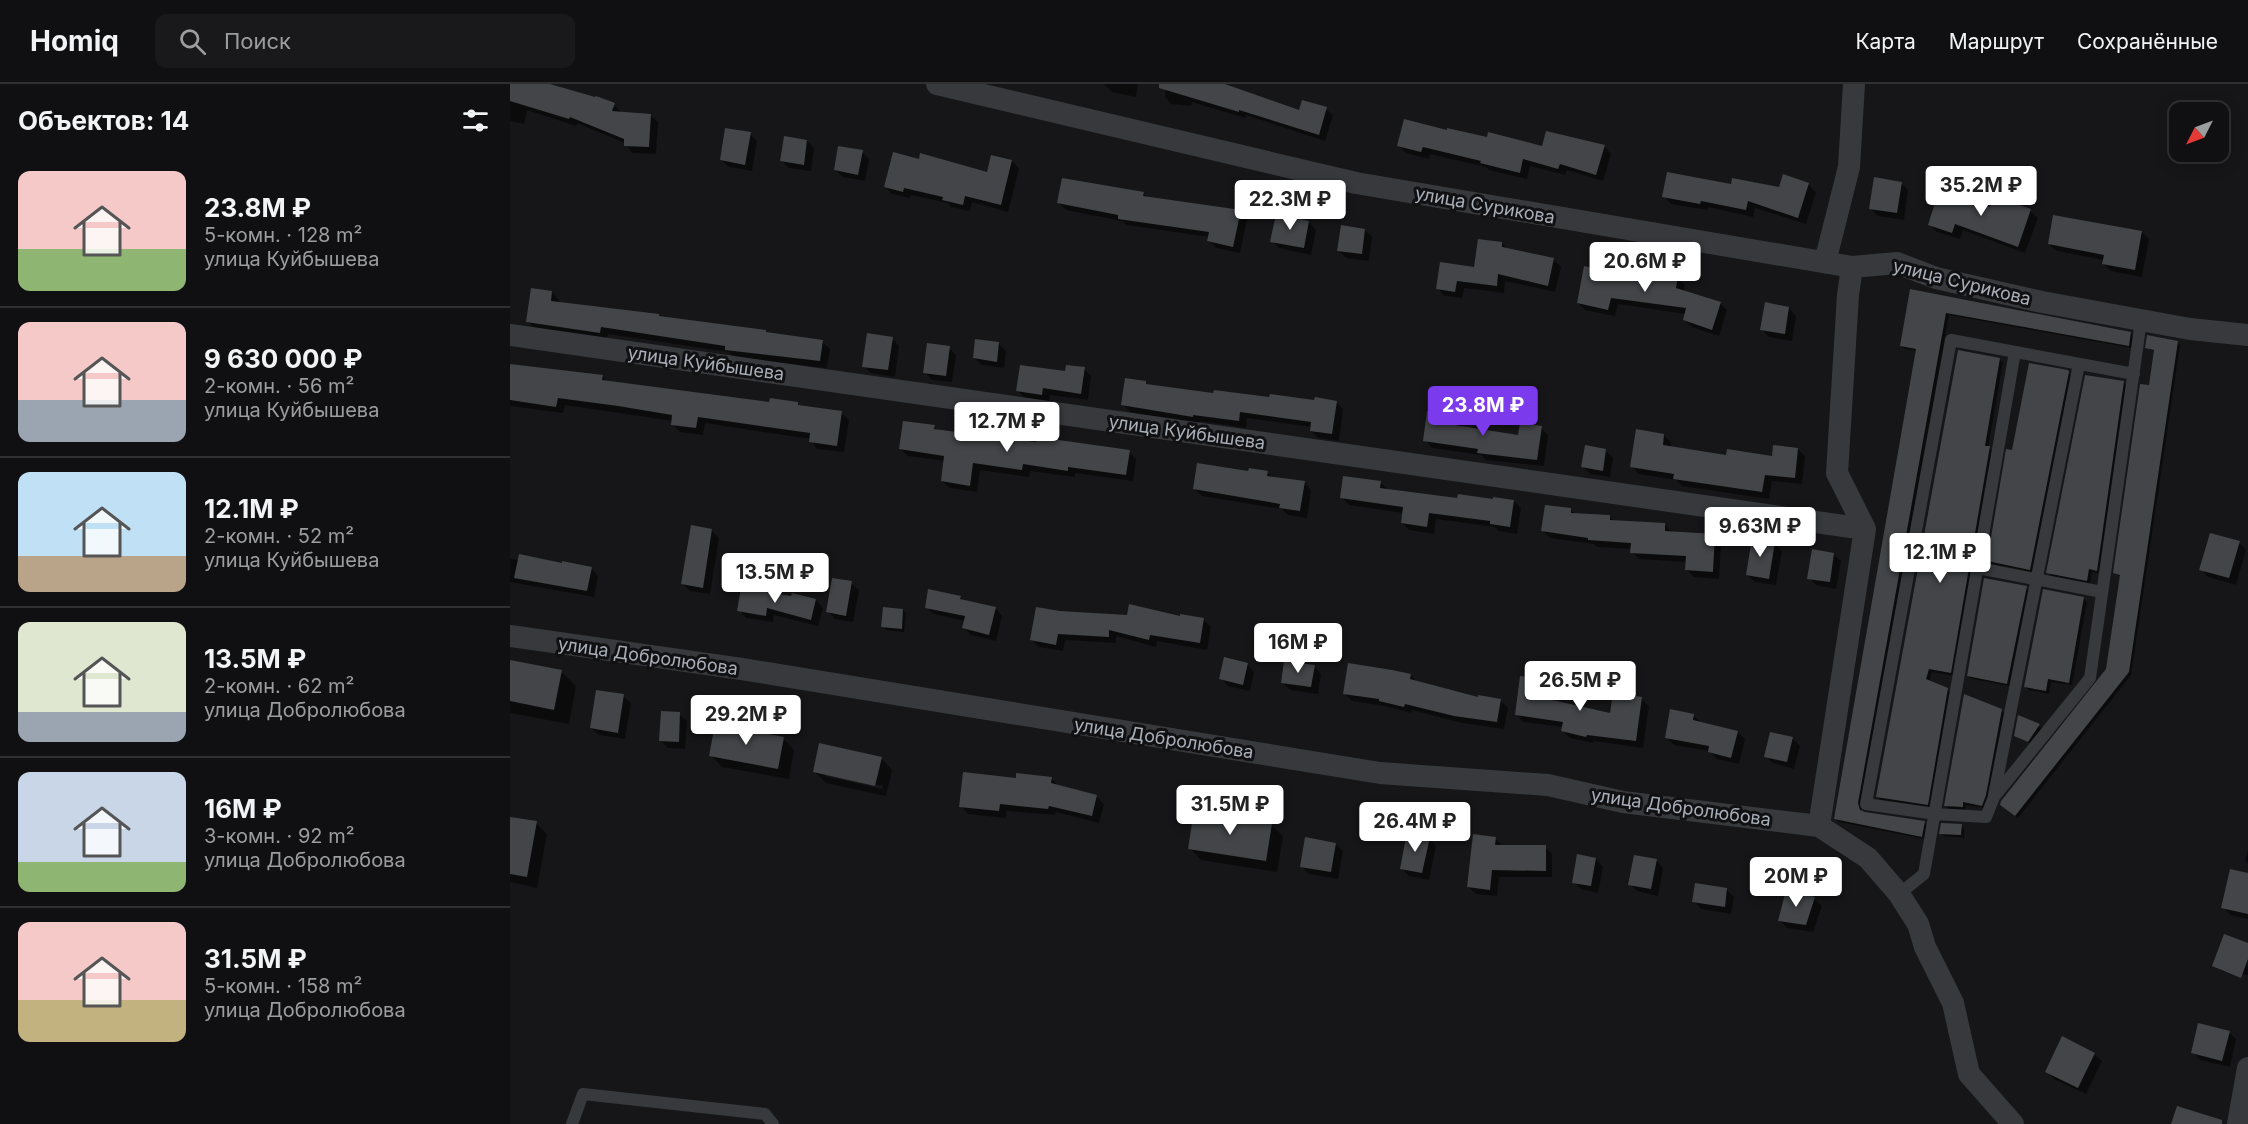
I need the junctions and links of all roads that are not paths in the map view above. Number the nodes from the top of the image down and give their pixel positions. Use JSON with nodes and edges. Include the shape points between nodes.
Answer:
{"nodes":[{"id":1,"x":937,"y":84,"type":"edge"},
{"id":2,"x":1854,"y":84,"type":"edge"},
{"id":3,"x":1825,"y":262,"type":"junction"},
{"id":4,"x":1852,"y":267,"type":"junction"},
{"id":5,"x":2142,"y":321,"type":"junction"},
{"id":6,"x":510,"y":335,"type":"edge"},
{"id":7,"x":2248,"y":335,"type":"edge"},
{"id":8,"x":2015,"y":352,"type":"junction"},
{"id":9,"x":2079,"y":364,"type":"junction"},
{"id":10,"x":2134,"y":374,"type":"junction"},
{"id":11,"x":1865,"y":529,"type":"junction"},
{"id":12,"x":1978,"y":568,"type":"junction"},
{"id":13,"x":2037,"y":579,"type":"junction"},
{"id":14,"x":2102,"y":592,"type":"junction"},
{"id":15,"x":510,"y":636,"type":"edge"},
{"id":16,"x":1994,"y":797,"type":"junction"},
{"id":17,"x":1935,"y":814,"type":"junction"},
{"id":18,"x":1819,"y":826,"type":"junction"},
{"id":19,"x":1899,"y":894,"type":"junction"},
{"id":20,"x":2248,"y":1068,"type":"edge"},
{"id":21,"x":572,"y":1124,"type":"edge"},
{"id":22,"x":773,"y":1124,"type":"edge"},
{"id":23,"x":2013,"y":1124,"type":"edge"},
{"id":24,"x":2238,"y":1124,"type":"edge"}],
"edges":[{"from":1,"to":3,"type":"street","name":"улица Сурикова","via":[[1356,183]]},
{"from":2,"to":3,"type":"street","via":[[1849,167]]},
{"from":3,"to":4,"type":"street","name":"улица Сурикова"},
{"from":4,"to":5,"type":"street","name":"улица Сурикова","via":[[1897,263],[1936,278]]},
{"from":4,"to":11,"type":"street","via":[[1837,473]]},
{"from":5,"to":7,"type":"street","name":"улица Сурикова"},
{"from":5,"to":10,"type":"lane"},
{"from":6,"to":11,"type":"street","name":"улица Куйбышева"},
{"from":8,"to":9,"type":"lane"},
{"from":8,"to":12,"type":"lane"},
{"from":8,"to":17,"type":"lane","via":[[1951,340],[1866,804]]},
{"from":9,"to":10,"type":"lane"},
{"from":9,"to":13,"type":"lane"},
{"from":10,"to":14,"type":"lane"},
{"from":11,"to":18,"type":"street"},
{"from":12,"to":13,"type":"lane"},
{"from":12,"to":17,"type":"lane"},
{"from":13,"to":14,"type":"lane"},
{"from":13,"to":16,"type":"lane"},
{"from":14,"to":16,"type":"lane","via":[[2090,678]]},
{"from":15,"to":18,"type":"street","name":"улица Добролюбова","via":[[742,669],[1380,773],[1548,785],[1623,802]]},
{"from":16,"to":17,"type":"lane","via":[[1986,817]]},
{"from":17,"to":19,"type":"lane","via":[[1924,874]]},
{"from":18,"to":19,"type":"street","via":[[1868,858]]},
{"from":19,"to":23,"type":"street","via":[[1918,924],[1953,1003],[1969,1074]]},
{"from":20,"to":24,"type":"street"},
{"from":21,"to":22,"type":"lane","via":[[583,1094],[765,1114]]}]}
